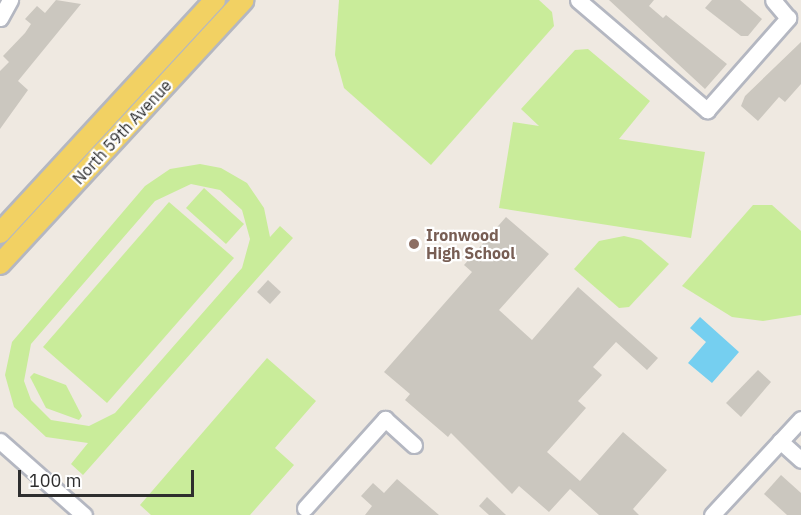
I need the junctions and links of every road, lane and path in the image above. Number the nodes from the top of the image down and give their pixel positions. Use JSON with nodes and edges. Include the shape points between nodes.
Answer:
{"nodes":[{"id":1,"x":10,"y":0,"type":"edge"},
{"id":2,"x":215,"y":0,"type":"edge"},
{"id":3,"x":244,"y":0,"type":"edge"},
{"id":4,"x":578,"y":0,"type":"edge"},
{"id":5,"x":773,"y":0,"type":"edge"},
{"id":6,"x":0,"y":18,"type":"edge"},
{"id":7,"x":170,"y":49,"type":"junction"},
{"id":8,"x":161,"y":90,"type":"junction"},
{"id":9,"x":0,"y":233,"type":"edge"},
{"id":10,"x":0,"y":264,"type":"edge"},
{"id":11,"x":801,"y":419,"type":"edge"},
{"id":12,"x":0,"y":441,"type":"edge"},
{"id":13,"x":780,"y":441,"type":"junction"},
{"id":14,"x":414,"y":445,"type":"dead end"},
{"id":15,"x":801,"y":460,"type":"edge"},
{"id":16,"x":305,"y":508,"type":"dead end"},
{"id":17,"x":84,"y":515,"type":"edge"},
{"id":18,"x":712,"y":515,"type":"edge"}],
"edges":[{"from":1,"to":6,"type":"street"},
{"from":2,"to":7,"type":"main road","name":"North 59th Avenue"},
{"from":3,"to":8,"type":"main road","name":"North 59th Avenue"},
{"from":4,"to":5,"type":"street","via":[[706,110],[788,18]]},
{"from":7,"to":8,"type":"main road"},
{"from":7,"to":9,"type":"main road","name":"North 59th Avenue"},
{"from":8,"to":10,"type":"main road","name":"North 59th Avenue"},
{"from":11,"to":13,"type":"street"},
{"from":12,"to":17,"type":"street"},
{"from":13,"to":15,"type":"street"},
{"from":13,"to":18,"type":"street"},
{"from":14,"to":16,"type":"street","via":[[385,419]]}]}
